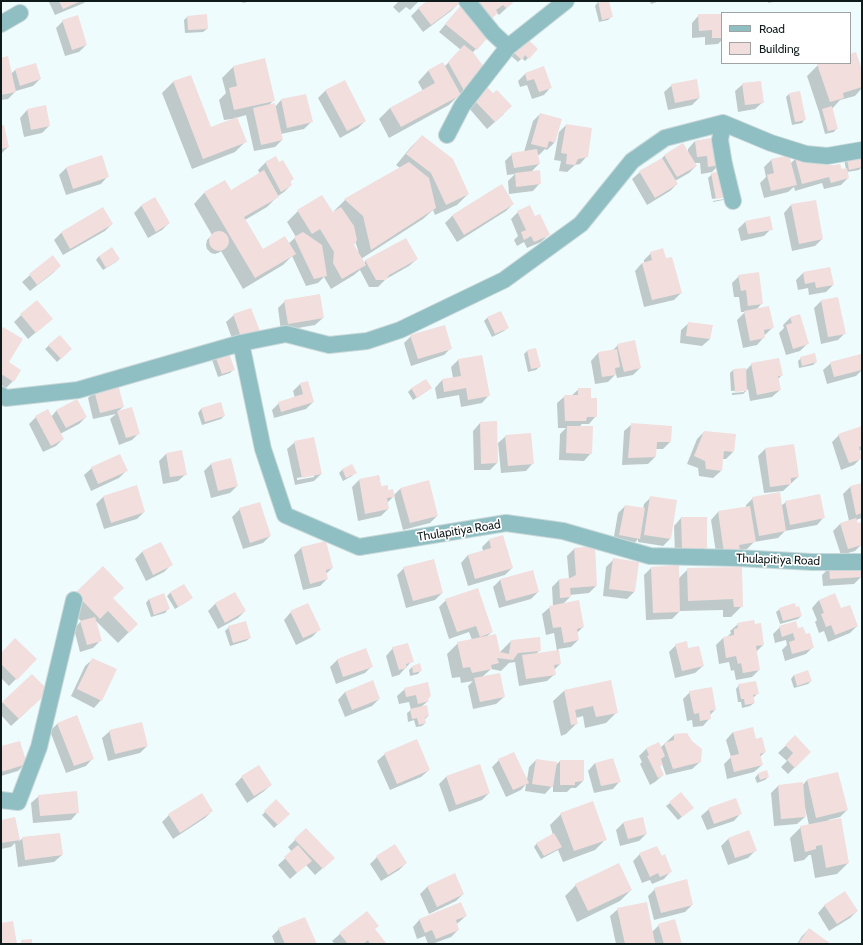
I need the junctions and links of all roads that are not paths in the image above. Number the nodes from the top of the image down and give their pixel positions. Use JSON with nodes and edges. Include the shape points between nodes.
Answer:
{"nodes":[{"id":1,"x":468,"y":1,"type":"edge"},
{"id":2,"x":566,"y":1,"type":"edge"},
{"id":3,"x":20,"y":13,"type":"dead end"},
{"id":4,"x":1,"y":24,"type":"edge"},
{"id":5,"x":508,"y":47,"type":"junction"},
{"id":6,"x":722,"y":123,"type":"junction"},
{"id":7,"x":447,"y":135,"type":"dead end"},
{"id":8,"x":862,"y":150,"type":"edge"},
{"id":9,"x":733,"y":201,"type":"dead end"},
{"id":10,"x":241,"y":343,"type":"junction"},
{"id":11,"x":1,"y":395,"type":"edge"},
{"id":12,"x":862,"y":562,"type":"edge"},
{"id":13,"x":74,"y":600,"type":"dead end"},
{"id":14,"x":1,"y":800,"type":"edge"}],
"edges":[{"from":1,"to":5,"type":"street","via":[[493,33]]},
{"from":2,"to":5,"type":"street"},
{"from":3,"to":4,"type":"street"},
{"from":5,"to":7,"type":"street","via":[[462,106]]},
{"from":6,"to":8,"type":"street","via":[[806,154],[827,156]]},
{"from":6,"to":9,"type":"street","via":[[720,140]]},
{"from":6,"to":10,"type":"street","via":[[665,138],[632,160],[581,224],[504,280],[400,330],[367,341],[329,345],[286,334]]},
{"from":10,"to":11,"type":"street","via":[[78,390],[6,398]]},
{"from":10,"to":12,"type":"street","name":"Thulapitiya Road","via":[[263,449],[285,515],[359,547],[506,523],[563,531],[650,556]]},
{"from":13,"to":14,"type":"street","via":[[39,747],[18,802]]}]}
